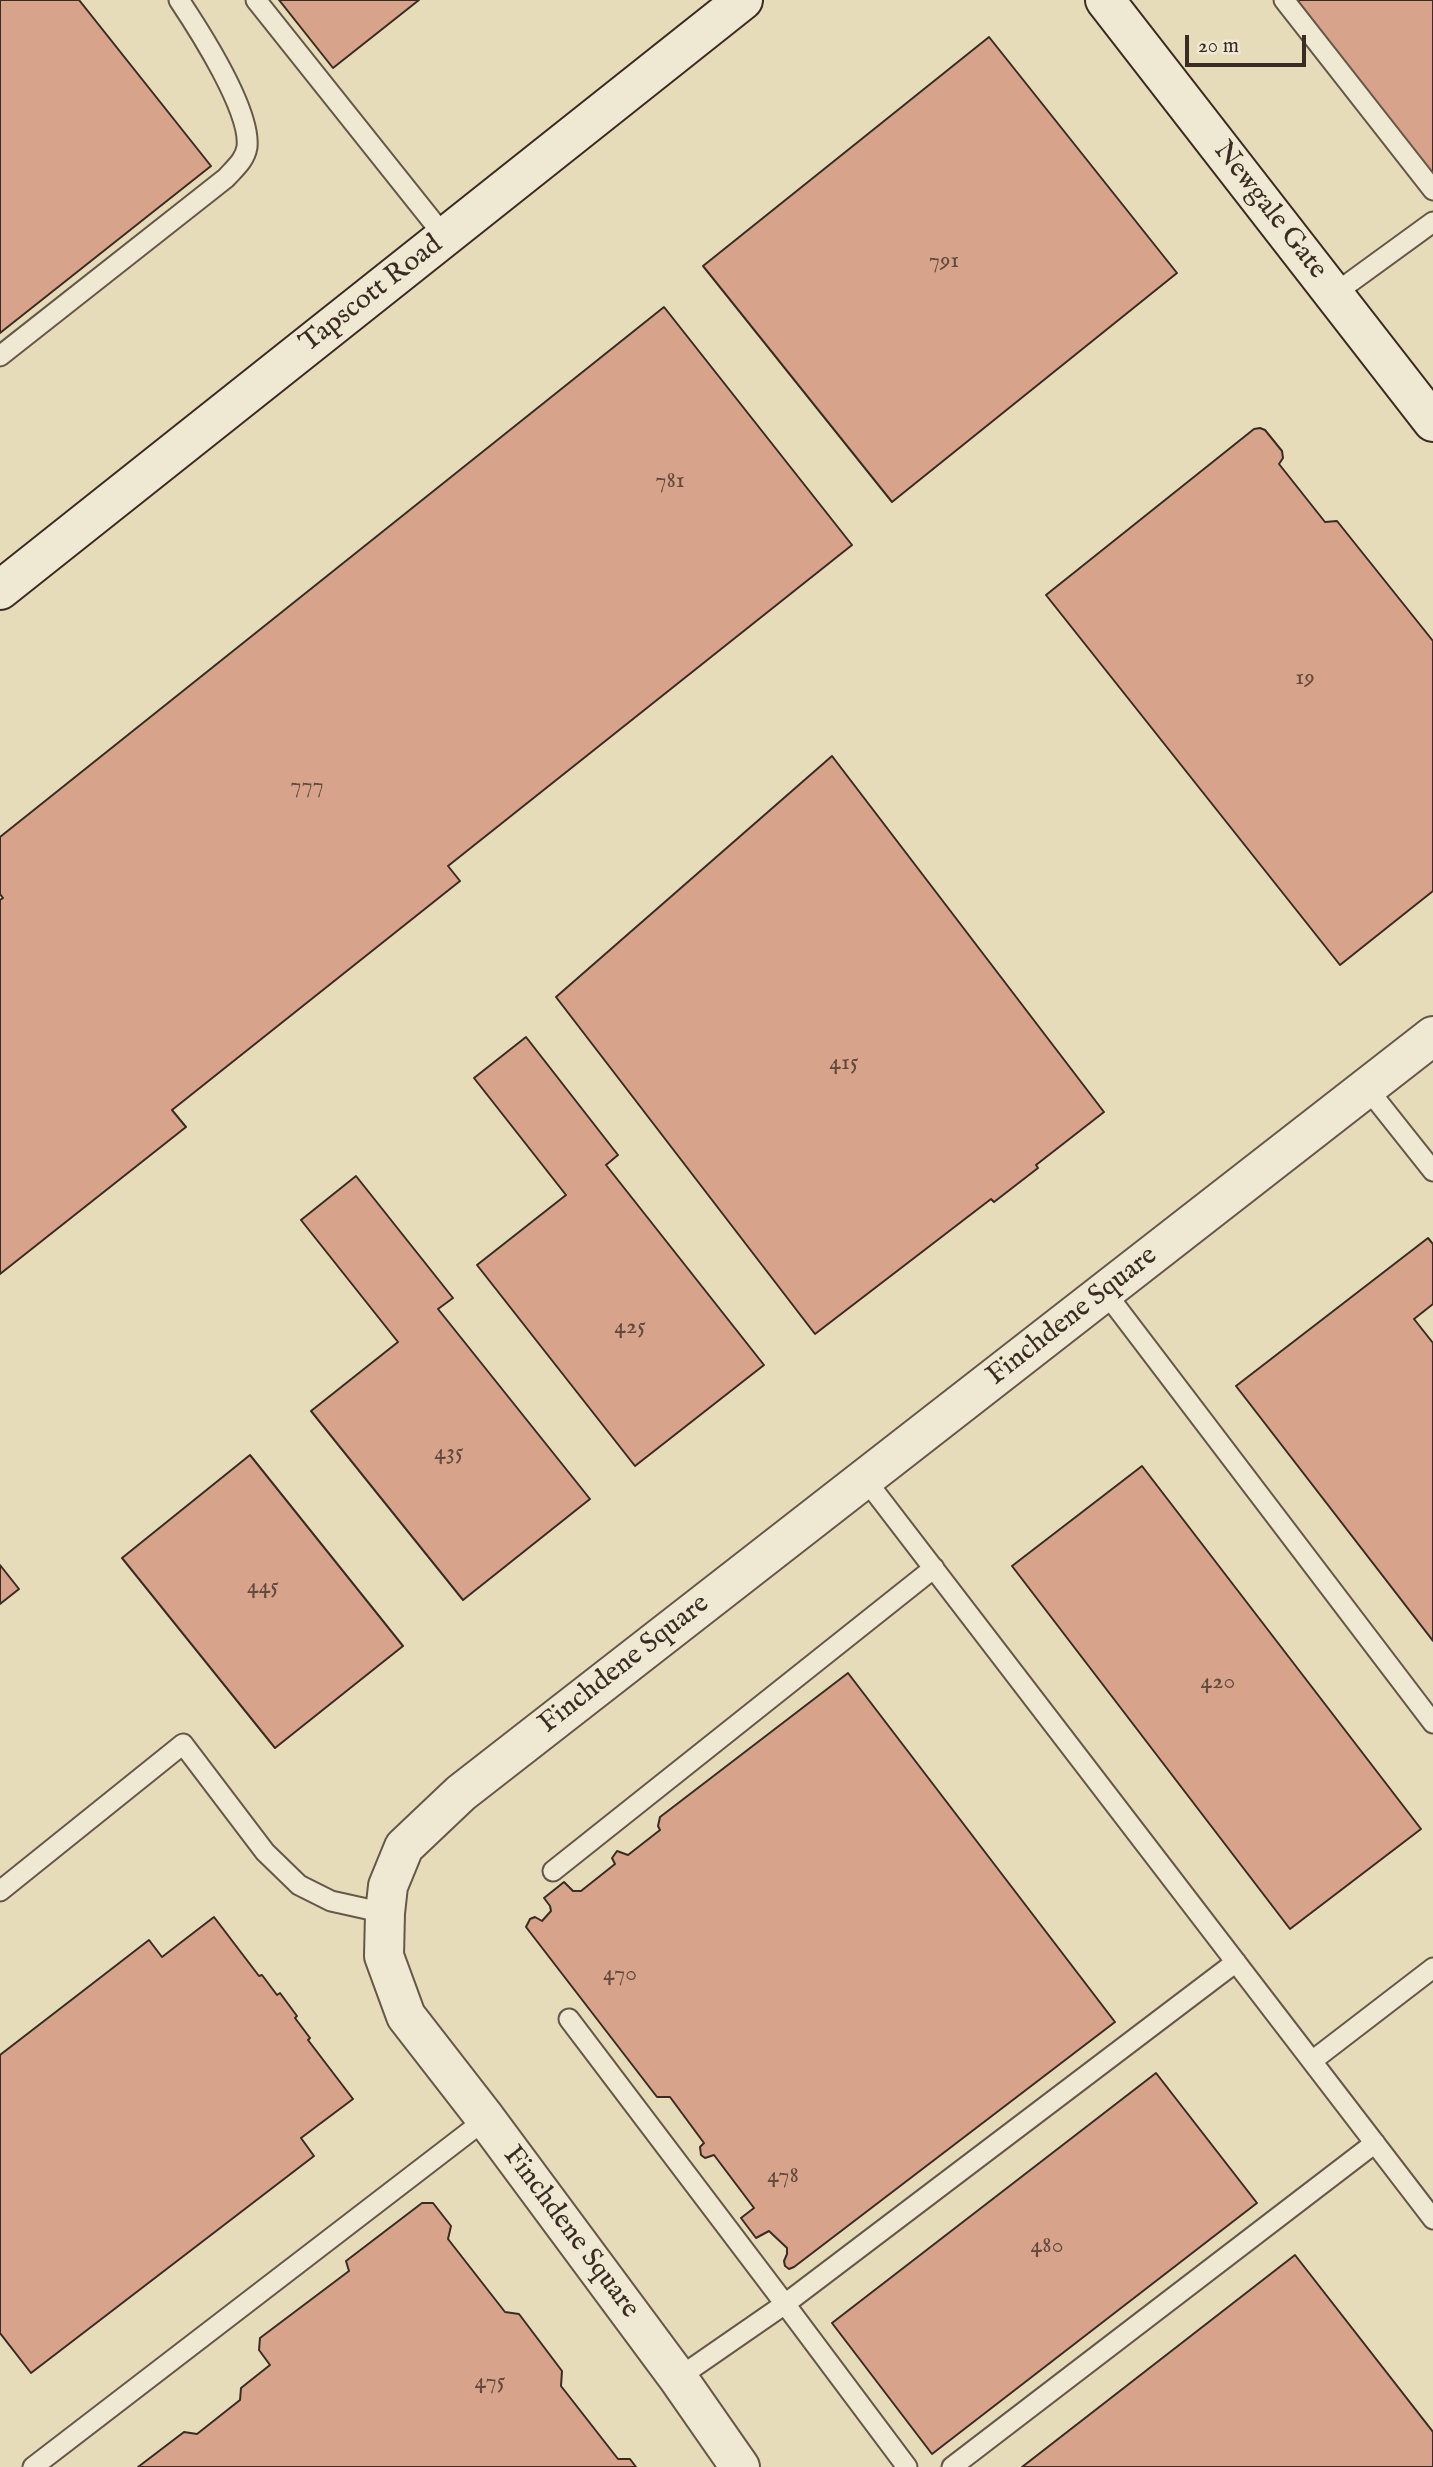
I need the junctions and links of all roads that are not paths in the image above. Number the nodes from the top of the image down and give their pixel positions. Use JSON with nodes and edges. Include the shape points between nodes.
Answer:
{"nodes":[{"id":1,"x":179,"y":0,"type":"edge"},
{"id":2,"x":256,"y":0,"type":"edge"},
{"id":3,"x":743,"y":0,"type":"edge"},
{"id":4,"x":1284,"y":0,"type":"edge"},
{"id":5,"x":1107,"y":1,"type":"edge"},
{"id":6,"x":1433,"y":190,"type":"edge"},
{"id":7,"x":1433,"y":222,"type":"edge"},
{"id":8,"x":445,"y":237,"type":"junction"},
{"id":9,"x":1334,"y":294,"type":"junction"},
{"id":10,"x":0,"y":356,"type":"edge"},
{"id":11,"x":1433,"y":422,"type":"edge"},
{"id":12,"x":0,"y":590,"type":"edge"},
{"id":13,"x":1433,"y":1036,"type":"edge"},
{"id":14,"x":1367,"y":1088,"type":"junction"},
{"id":15,"x":1433,"y":1171,"type":"edge"},
{"id":16,"x":1105,"y":1292,"type":"junction"},
{"id":17,"x":865,"y":1479,"type":"junction"},
{"id":18,"x":934,"y":1568,"type":"junction"},
{"id":19,"x":1433,"y":1723,"type":"edge"},
{"id":20,"x":553,"y":1871,"type":"dead end"},
{"id":21,"x":0,"y":1891,"type":"edge"},
{"id":22,"x":385,"y":1913,"type":"junction"},
{"id":23,"x":1236,"y":1962,"type":"junction"},
{"id":24,"x":1433,"y":1968,"type":"edge"},
{"id":25,"x":569,"y":2020,"type":"dead end"},
{"id":26,"x":1312,"y":2061,"type":"junction"},
{"id":27,"x":486,"y":2119,"type":"junction"},
{"id":28,"x":1375,"y":2143,"type":"junction"},
{"id":29,"x":1433,"y":2219,"type":"edge"},
{"id":30,"x":785,"y":2304,"type":"junction"},
{"id":31,"x":678,"y":2378,"type":"junction"},
{"id":32,"x":33,"y":2467,"type":"edge"},
{"id":33,"x":740,"y":2467,"type":"edge"},
{"id":34,"x":907,"y":2467,"type":"edge"},
{"id":35,"x":952,"y":2467,"type":"edge"}],
"edges":[{"from":1,"to":10,"type":"lane","via":[[225,76],[242,119],[247,145],[243,159],[226,178]]},
{"from":2,"to":8,"type":"lane"},
{"from":3,"to":8,"type":"street","name":"Tapscott Road"},
{"from":4,"to":6,"type":"lane"},
{"from":5,"to":9,"type":"street","name":"Newgale Gate"},
{"from":7,"to":9,"type":"lane"},
{"from":8,"to":12,"type":"street","name":"Tapscott Road"},
{"from":9,"to":11,"type":"street","name":"Newgale Gate"},
{"from":13,"to":14,"type":"street","name":"Finchdene Square"},
{"from":14,"to":15,"type":"lane"},
{"from":14,"to":16,"type":"street","name":"Finchdene Square"},
{"from":16,"to":17,"type":"street","name":"Finchdene Square"},
{"from":16,"to":19,"type":"lane"},
{"from":17,"to":18,"type":"lane"},
{"from":17,"to":22,"type":"street","name":"Finchdene Square","via":[[461,1793],[404,1847],[388,1886]]},
{"from":18,"to":20,"type":"lane"},
{"from":18,"to":23,"type":"lane"},
{"from":21,"to":22,"type":"lane","via":[[183,1744],[264,1852],[299,1885],[331,1901]]},
{"from":22,"to":27,"type":"street","name":"Finchdene Square","via":[[384,1956],[406,2015]]},
{"from":23,"to":26,"type":"lane"},
{"from":23,"to":30,"type":"lane"},
{"from":24,"to":26,"type":"lane"},
{"from":25,"to":30,"type":"lane"},
{"from":26,"to":28,"type":"lane"},
{"from":27,"to":31,"type":"street","name":"Finchdene Square"},
{"from":27,"to":32,"type":"lane"},
{"from":28,"to":29,"type":"lane"},
{"from":28,"to":35,"type":"lane"},
{"from":30,"to":31,"type":"lane"},
{"from":30,"to":34,"type":"lane"},
{"from":31,"to":33,"type":"street","name":"Finchdene Square"}]}
